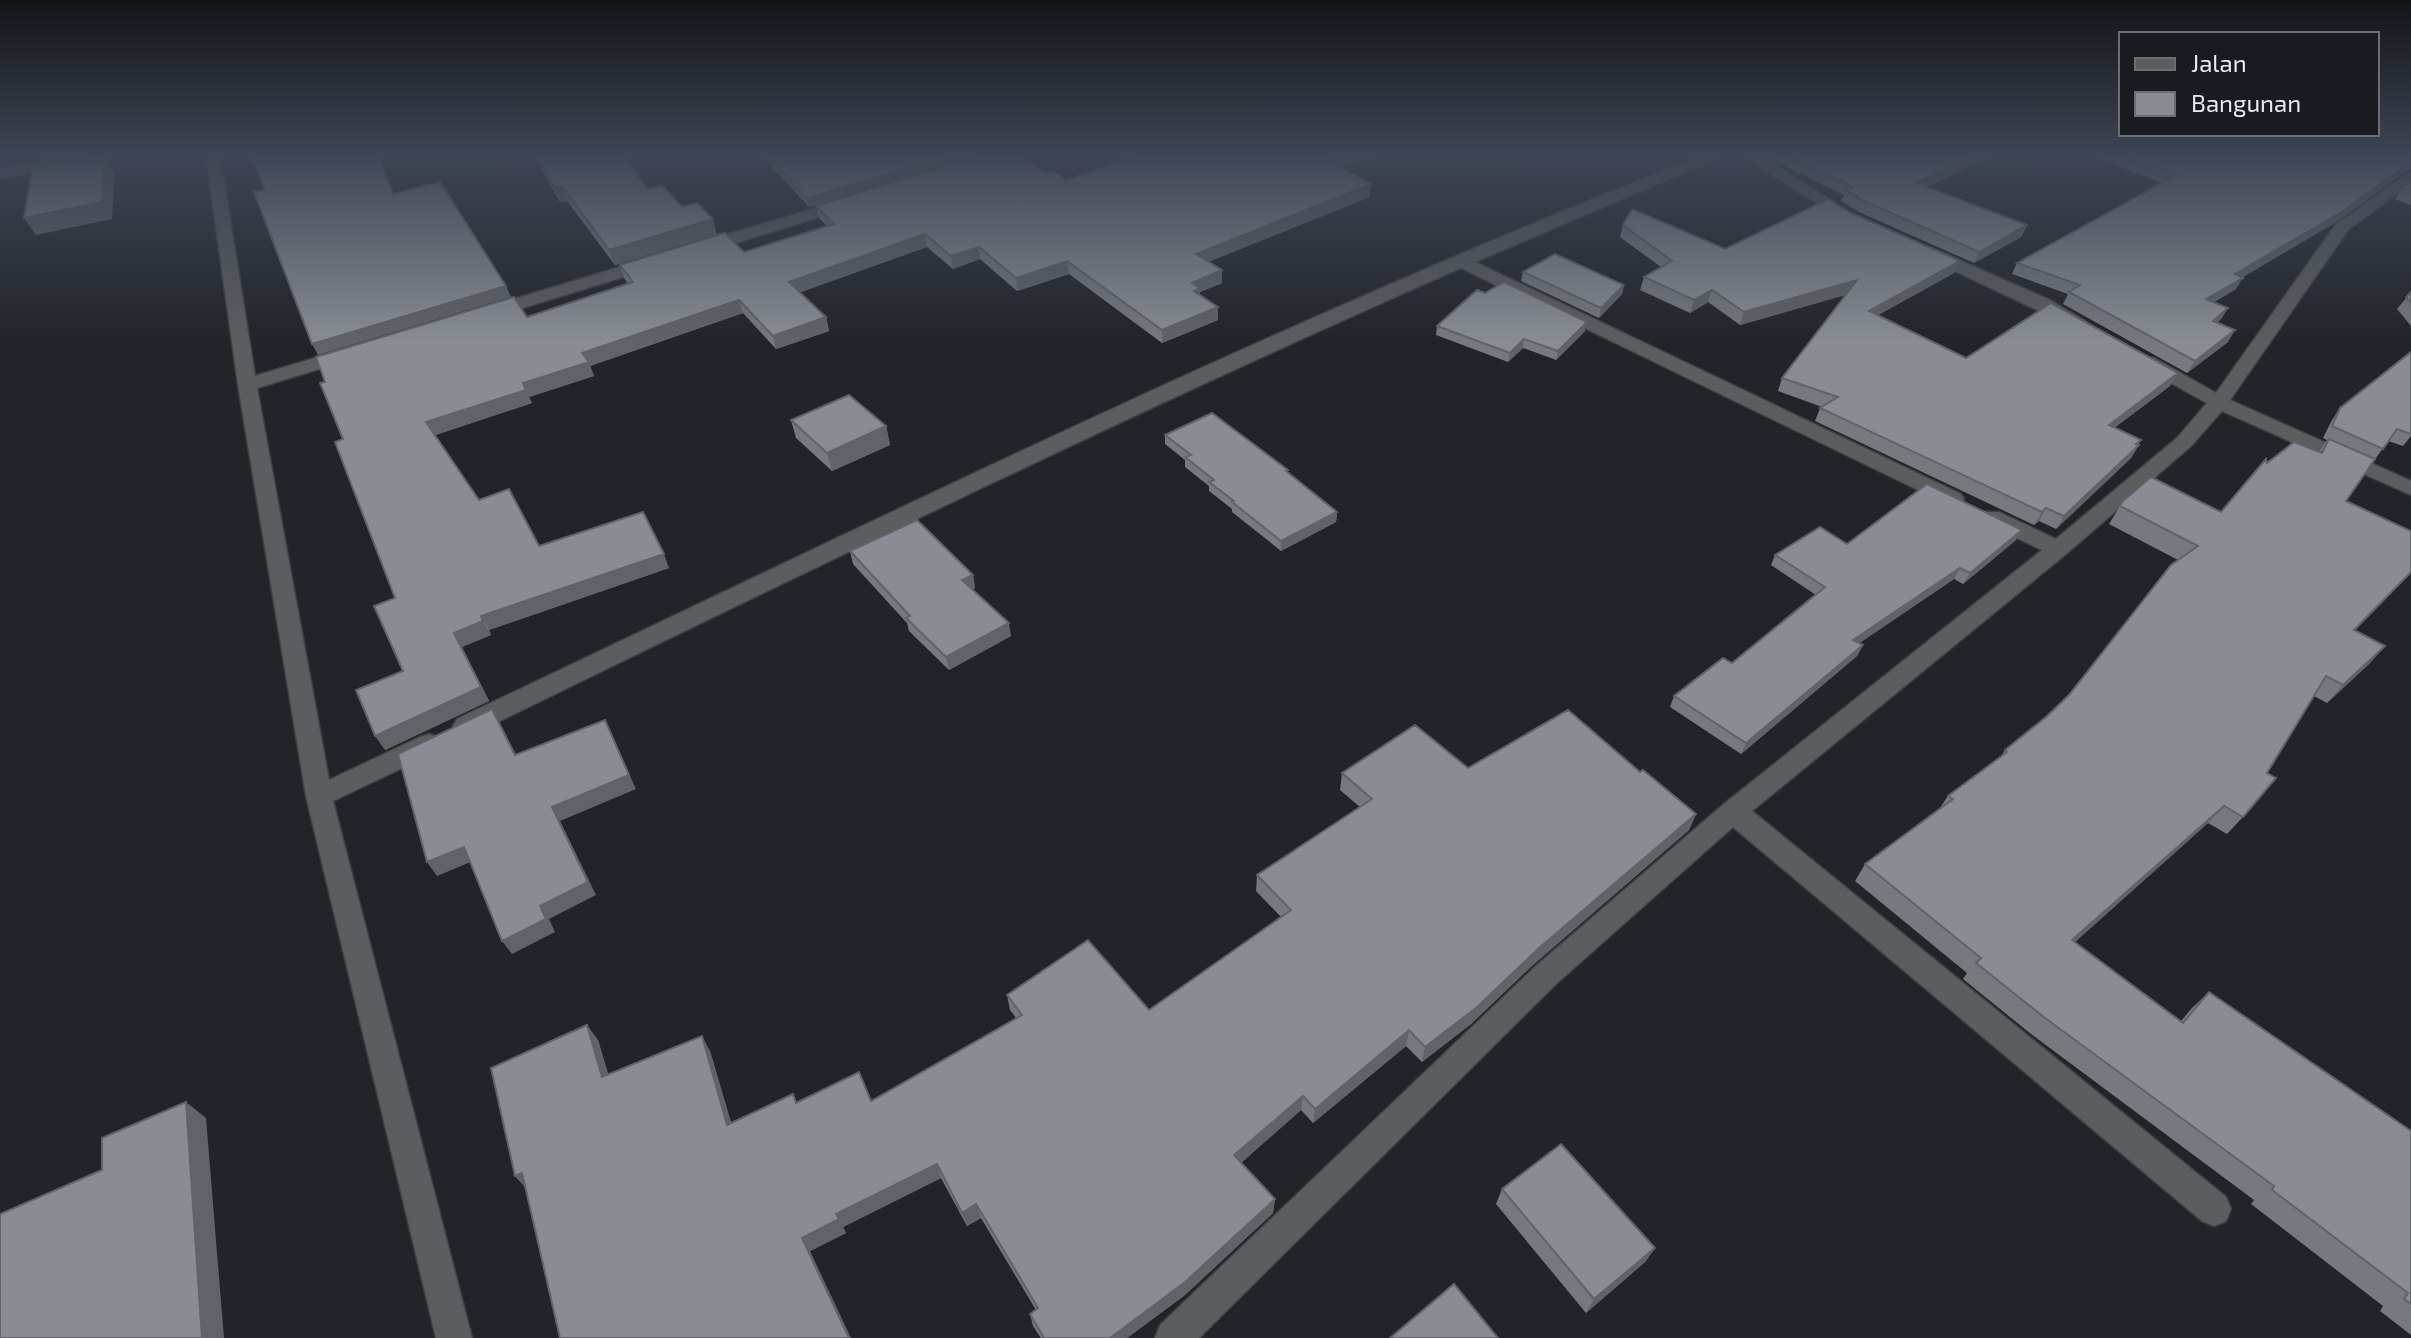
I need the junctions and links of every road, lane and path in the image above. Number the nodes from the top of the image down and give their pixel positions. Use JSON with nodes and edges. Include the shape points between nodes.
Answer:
{"nodes":[{"id":1,"x":222,"y":217,"type":"edge"},
{"id":2,"x":802,"y":217,"type":"edge"},
{"id":3,"x":1565,"y":217,"type":"edge"},
{"id":4,"x":1854,"y":217,"type":"edge"},
{"id":5,"x":2355,"y":217,"type":"edge"},
{"id":6,"x":1866,"y":224,"type":"edge"},
{"id":7,"x":1907,"y":242,"type":"edge"},
{"id":8,"x":1463,"y":263,"type":"junction"},
{"id":9,"x":475,"y":316,"type":"edge"},
{"id":10,"x":2098,"y":334,"type":"edge"},
{"id":11,"x":368,"y":348,"type":"edge"},
{"id":12,"x":2125,"y":349,"type":"edge"},
{"id":13,"x":247,"y":385,"type":"junction"},
{"id":14,"x":2219,"y":402,"type":"junction"},
{"id":15,"x":2411,"y":489,"type":"edge"},
{"id":16,"x":2058,"y":549,"type":"junction"},
{"id":17,"x":319,"y":796,"type":"junction"},
{"id":18,"x":1733,"y":811,"type":"junction"},
{"id":19,"x":2214,"y":1209,"type":"dead end"},
{"id":20,"x":454,"y":1338,"type":"edge"},
{"id":21,"x":1173,"y":1338,"type":"edge"}],
"edges":[{"from":1,"to":13,"type":"street"},
{"from":2,"to":9,"type":"street"},
{"from":3,"to":8,"type":"street"},
{"from":4,"to":6,"type":"street"},
{"from":5,"to":14,"type":"street","via":[[2342,227]]},
{"from":7,"to":10,"type":"street"},
{"from":8,"to":16,"type":"street"},
{"from":8,"to":17,"type":"street","via":[[1270,345],[990,475]]},
{"from":11,"to":13,"type":"street"},
{"from":12,"to":14,"type":"street"},
{"from":13,"to":17,"type":"street"},
{"from":14,"to":15,"type":"street"},
{"from":14,"to":16,"type":"street","via":[[2184,442]]},
{"from":16,"to":18,"type":"street"},
{"from":17,"to":20,"type":"street"},
{"from":18,"to":19,"type":"street"},
{"from":18,"to":21,"type":"street","via":[[1546,975]]}]}
